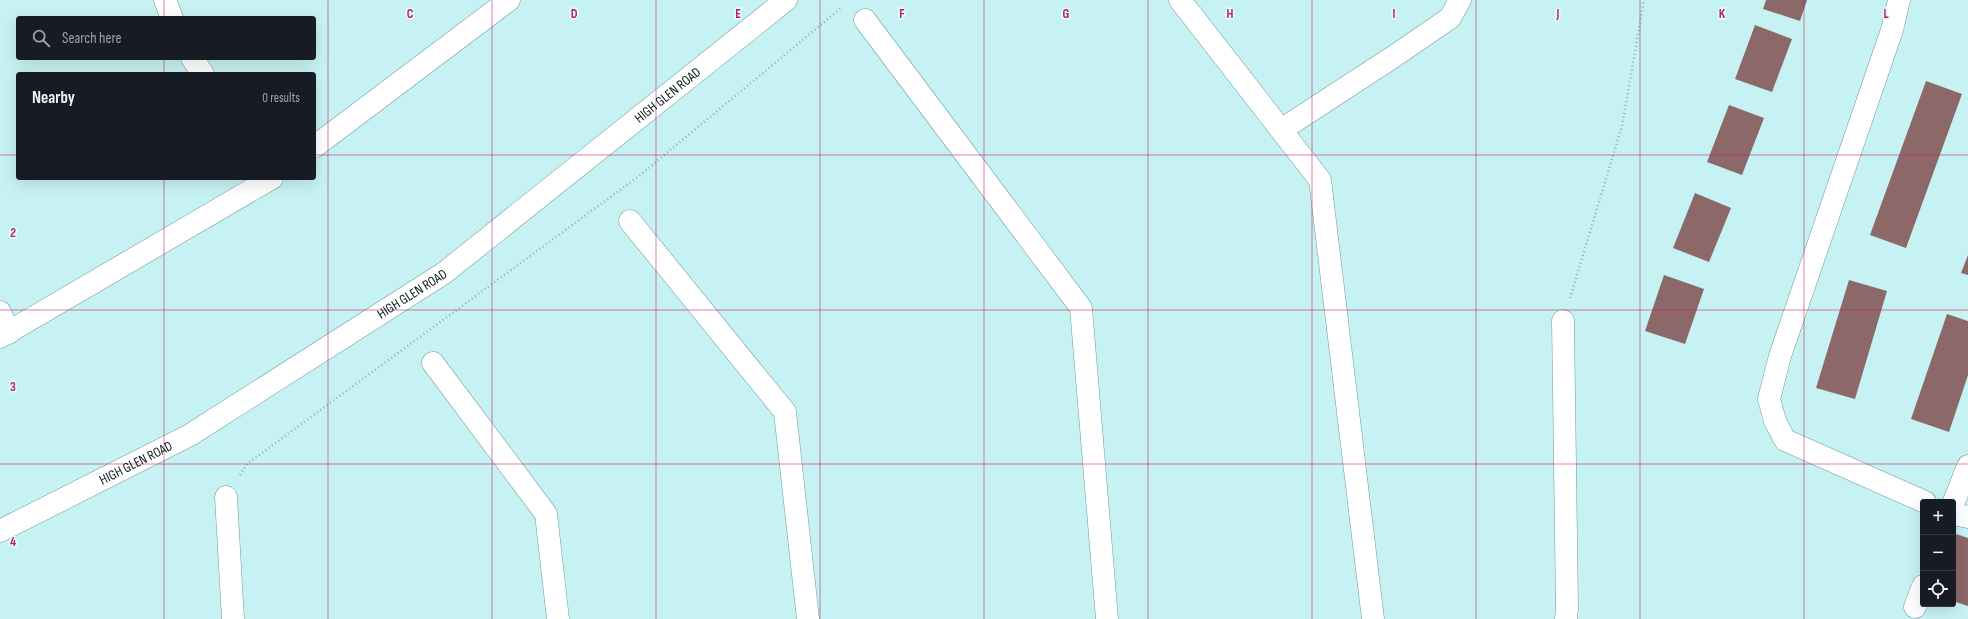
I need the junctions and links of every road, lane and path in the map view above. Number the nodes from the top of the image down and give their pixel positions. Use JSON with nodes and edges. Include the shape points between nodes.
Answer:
{"nodes":[{"id":1,"x":166,"y":0,"type":"edge"},
{"id":2,"x":509,"y":0,"type":"edge"},
{"id":3,"x":786,"y":0,"type":"edge"},
{"id":4,"x":1180,"y":0,"type":"edge"},
{"id":5,"x":1460,"y":0,"type":"edge"},
{"id":6,"x":1644,"y":0,"type":"edge"},
{"id":7,"x":1899,"y":0,"type":"edge"},
{"id":8,"x":845,"y":5,"type":"dead end"},
{"id":9,"x":171,"y":16,"type":"edge"},
{"id":10,"x":865,"y":20,"type":"dead end"},
{"id":11,"x":193,"y":60,"type":"edge"},
{"id":12,"x":202,"y":72,"type":"edge"},
{"id":13,"x":1281,"y":130,"type":"junction"},
{"id":14,"x":316,"y":145,"type":"edge"},
{"id":15,"x":269,"y":180,"type":"edge"},
{"id":16,"x":630,"y":221,"type":"dead end"},
{"id":17,"x":0,"y":312,"type":"edge"},
{"id":18,"x":1563,"y":321,"type":"joint"},
{"id":19,"x":5,"y":335,"type":"edge"},
{"id":20,"x":433,"y":362,"type":"dead end"},
{"id":21,"x":1968,"y":466,"type":"edge"},
{"id":22,"x":226,"y":496,"type":"joint"},
{"id":23,"x":1920,"y":499,"type":"edge"},
{"id":24,"x":1955,"y":499,"type":"edge"},
{"id":25,"x":1956,"y":515,"type":"edge"},
{"id":26,"x":1968,"y":517,"type":"edge"},
{"id":27,"x":0,"y":531,"type":"edge"},
{"id":28,"x":1920,"y":595,"type":"edge"},
{"id":29,"x":1916,"y":607,"type":"dead end"},
{"id":30,"x":233,"y":619,"type":"edge"},
{"id":31,"x":558,"y":619,"type":"edge"},
{"id":32,"x":808,"y":619,"type":"edge"},
{"id":33,"x":1107,"y":619,"type":"edge"},
{"id":34,"x":1373,"y":619,"type":"edge"},
{"id":35,"x":1566,"y":619,"type":"edge"}],
"edges":[{"from":1,"to":9,"type":"street"},
{"from":2,"to":14,"type":"street"},
{"from":3,"to":27,"type":"street","name":"HIGH GLEN ROAD","via":[[444,273],[190,435]]},
{"from":4,"to":13,"type":"street"},
{"from":5,"to":13,"type":"street","via":[[1450,18]]},
{"from":6,"to":18,"type":"path","via":[[1622,126]]},
{"from":7,"to":23,"type":"street","via":[[1892,30],[1780,356],[1769,399],[1775,421],[1786,440]]},
{"from":8,"to":22,"type":"path","via":[[639,176],[247,464]]},
{"from":10,"to":33,"type":"street","via":[[1081,308]]},
{"from":11,"to":12,"type":"street"},
{"from":13,"to":34,"type":"street","via":[[1320,180]]},
{"from":15,"to":19,"type":"street"},
{"from":16,"to":32,"type":"street","via":[[785,412]]},
{"from":17,"to":19,"type":"street"},
{"from":18,"to":35,"type":"street","via":[[1568,608]]},
{"from":20,"to":31,"type":"street","via":[[546,514]]},
{"from":21,"to":24,"type":"street"},
{"from":22,"to":30,"type":"street"},
{"from":25,"to":26,"type":"street"},
{"from":28,"to":29,"type":"street"}]}
